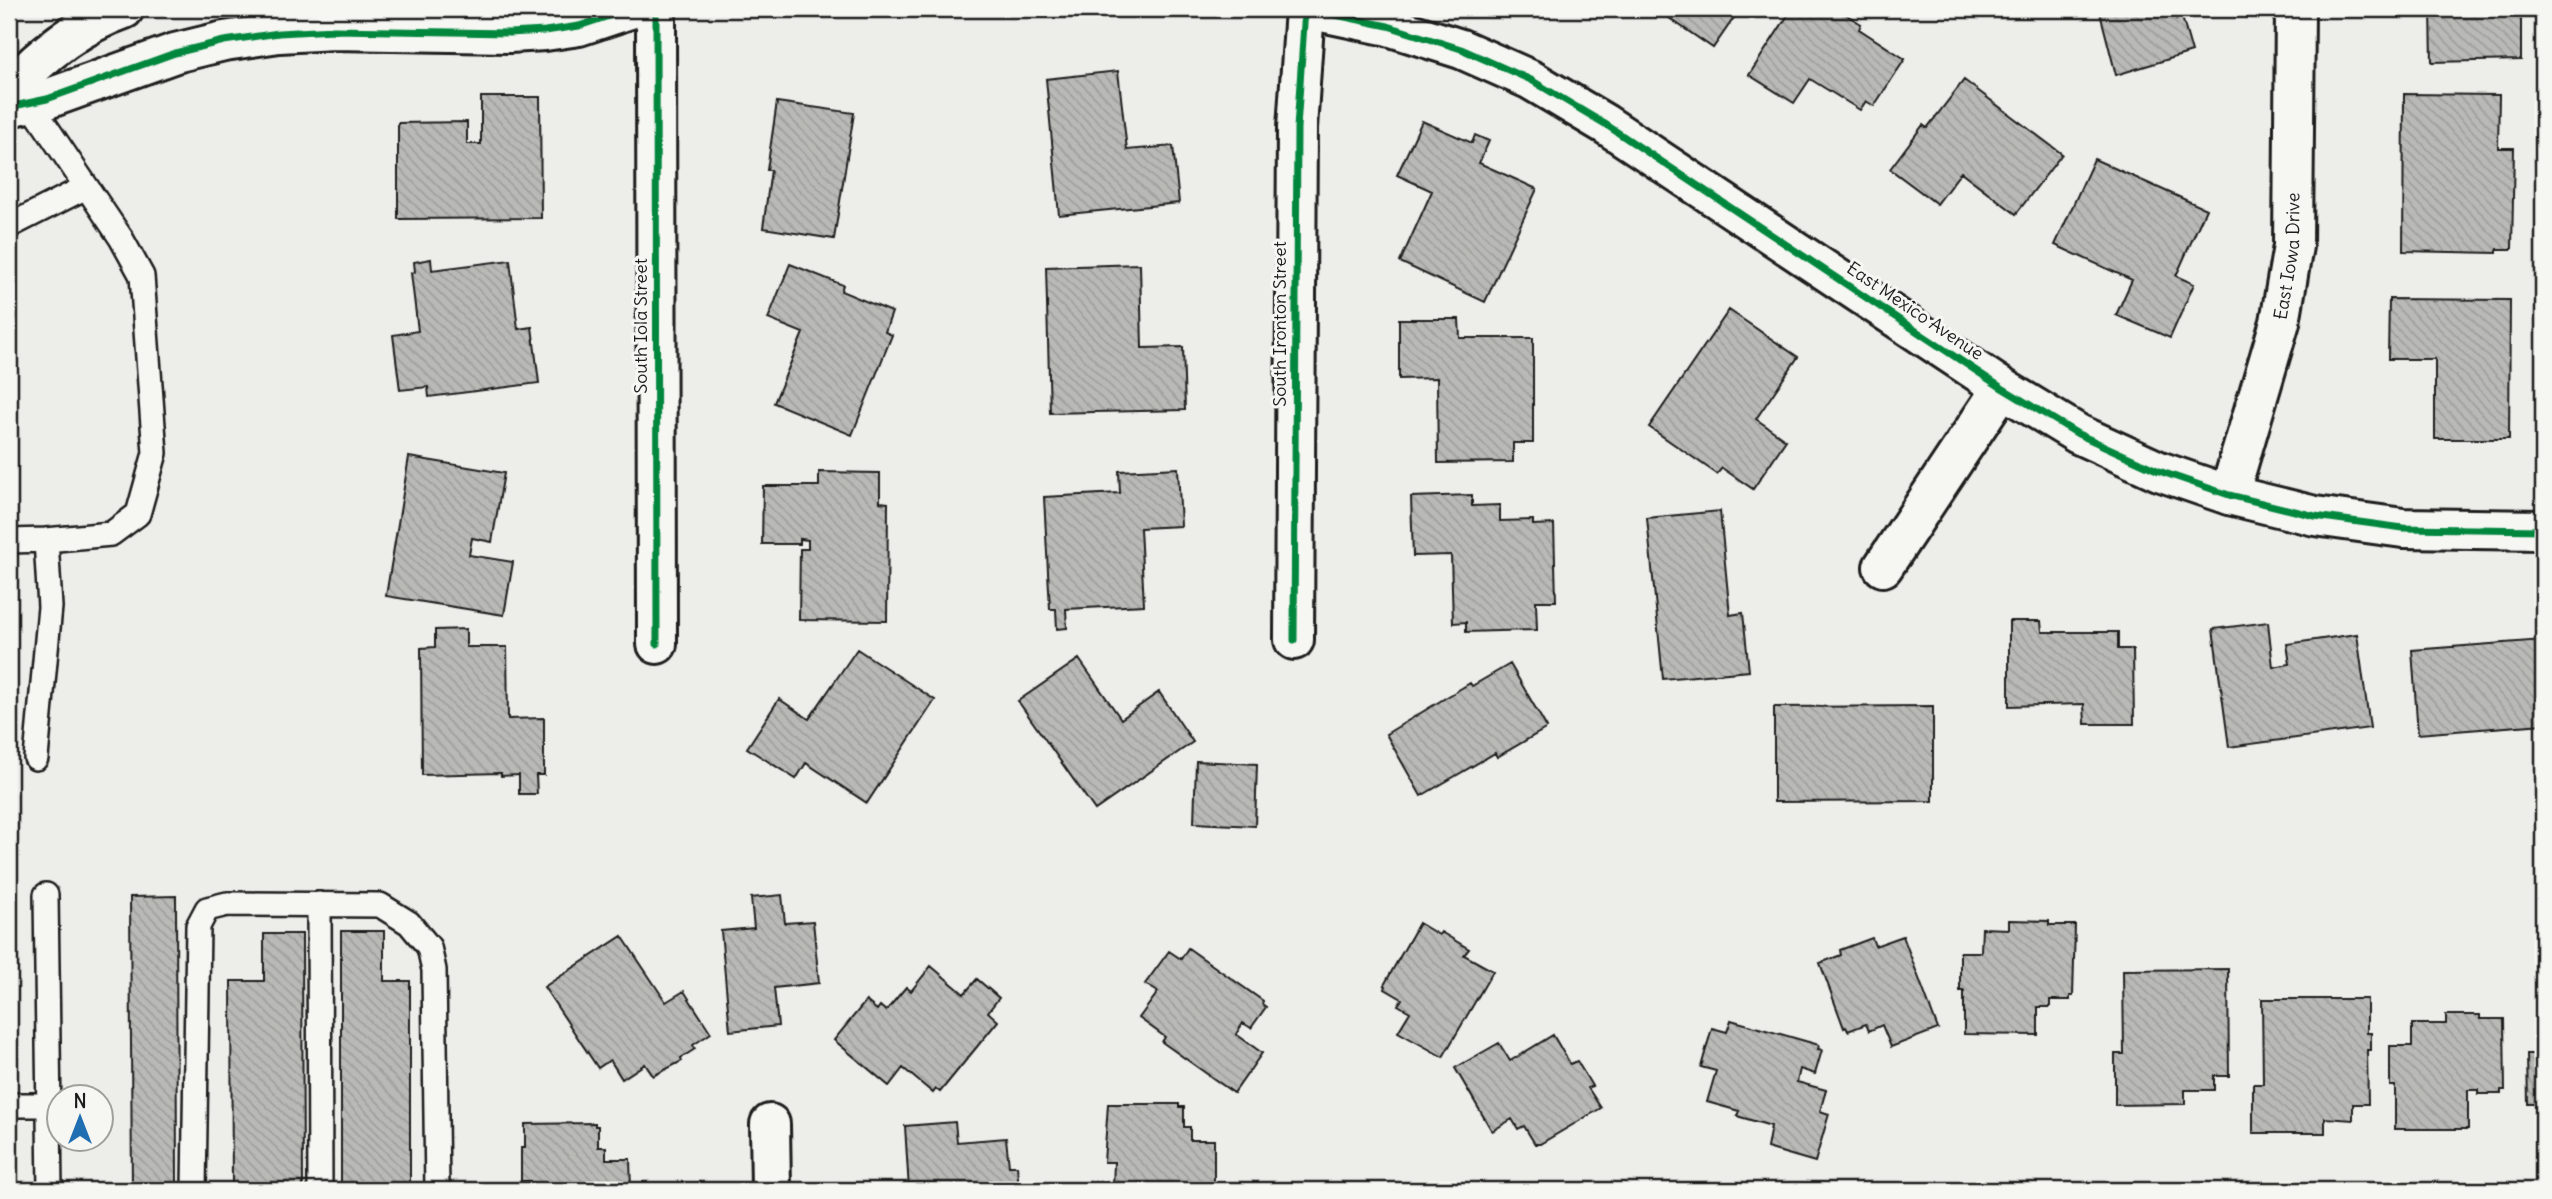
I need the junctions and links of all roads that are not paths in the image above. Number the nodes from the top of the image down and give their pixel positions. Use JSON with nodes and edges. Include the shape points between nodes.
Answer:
{"nodes":[{"id":1,"x":124,"y":9,"type":"edge"},
{"id":2,"x":369,"y":9,"type":"edge"},
{"id":3,"x":630,"y":9,"type":"edge"},
{"id":4,"x":656,"y":9,"type":"edge"},
{"id":5,"x":1306,"y":9,"type":"edge"},
{"id":6,"x":2295,"y":9,"type":"edge"},
{"id":7,"x":287,"y":33,"type":"junction"},
{"id":8,"x":16,"y":100,"type":"edge"},
{"id":9,"x":86,"y":187,"type":"junction"},
{"id":10,"x":9,"y":226,"type":"edge"},
{"id":11,"x":2002,"y":388,"type":"junction"},
{"id":12,"x":2229,"y":495,"type":"junction"},
{"id":13,"x":2543,"y":530,"type":"edge"},
{"id":14,"x":46,"y":540,"type":"junction"},
{"id":15,"x":9,"y":541,"type":"edge"},
{"id":16,"x":1883,"y":567,"type":"dead end"},
{"id":17,"x":1294,"y":640,"type":"dead end"},
{"id":18,"x":657,"y":644,"type":"dead end"},
{"id":19,"x":36,"y":758,"type":"dead end"},
{"id":20,"x":46,"y":895,"type":"dead end"},
{"id":21,"x":319,"y":904,"type":"junction"},
{"id":22,"x":48,"y":1084,"type":"edge"},
{"id":23,"x":9,"y":1105,"type":"edge"},
{"id":24,"x":46,"y":1105,"type":"edge"},
{"id":25,"x":770,"y":1124,"type":"dead end"},
{"id":26,"x":49,"y":1154,"type":"edge"},
{"id":27,"x":50,"y":1190,"type":"edge"},
{"id":28,"x":194,"y":1190,"type":"edge"},
{"id":29,"x":320,"y":1190,"type":"edge"},
{"id":30,"x":437,"y":1190,"type":"edge"},
{"id":31,"x":771,"y":1190,"type":"edge"}],
"edges":[{"from":1,"to":8,"type":"street","via":[[87,26],[36,60]]},
{"from":2,"to":7,"type":"lane"},
{"from":3,"to":7,"type":"street","via":[[579,26],[545,31]]},
{"from":4,"to":18,"type":"street","name":"South Iola Street"},
{"from":5,"to":11,"type":"street","name":"East Mexico Avenue","via":[[1388,26],[1461,49],[1531,80],[1605,124]]},
{"from":5,"to":17,"type":"street","name":"South Ironton Street","via":[[1297,128]]},
{"from":6,"to":12,"type":"street","name":"East Iowa Drive","via":[[2293,246],[2280,322]]},
{"from":7,"to":8,"type":"street","via":[[174,53],[85,88]]},
{"from":8,"to":9,"type":"lane"},
{"from":9,"to":10,"type":"lane"},
{"from":9,"to":14,"type":"lane","via":[[142,276],[155,453],[138,514],[111,534]]},
{"from":11,"to":12,"type":"street","name":"East Mexico Avenue","via":[[2078,434],[2159,471]]},
{"from":11,"to":16,"type":"street"},
{"from":12,"to":13,"type":"street","name":"East Mexico Avenue","via":[[2315,516],[2403,528]]},
{"from":14,"to":15,"type":"lane"},
{"from":14,"to":19,"type":"lane","via":[[50,607]]},
{"from":20,"to":22,"type":"lane"},
{"from":21,"to":28,"type":"lane","via":[[227,904],[207,909],[198,926]]},
{"from":21,"to":29,"type":"lane"},
{"from":21,"to":30,"type":"lane","via":[[380,905],[409,923],[429,947],[434,971]]},
{"from":23,"to":24,"type":"lane"},
{"from":25,"to":31,"type":"street"},
{"from":26,"to":27,"type":"lane"}]}
